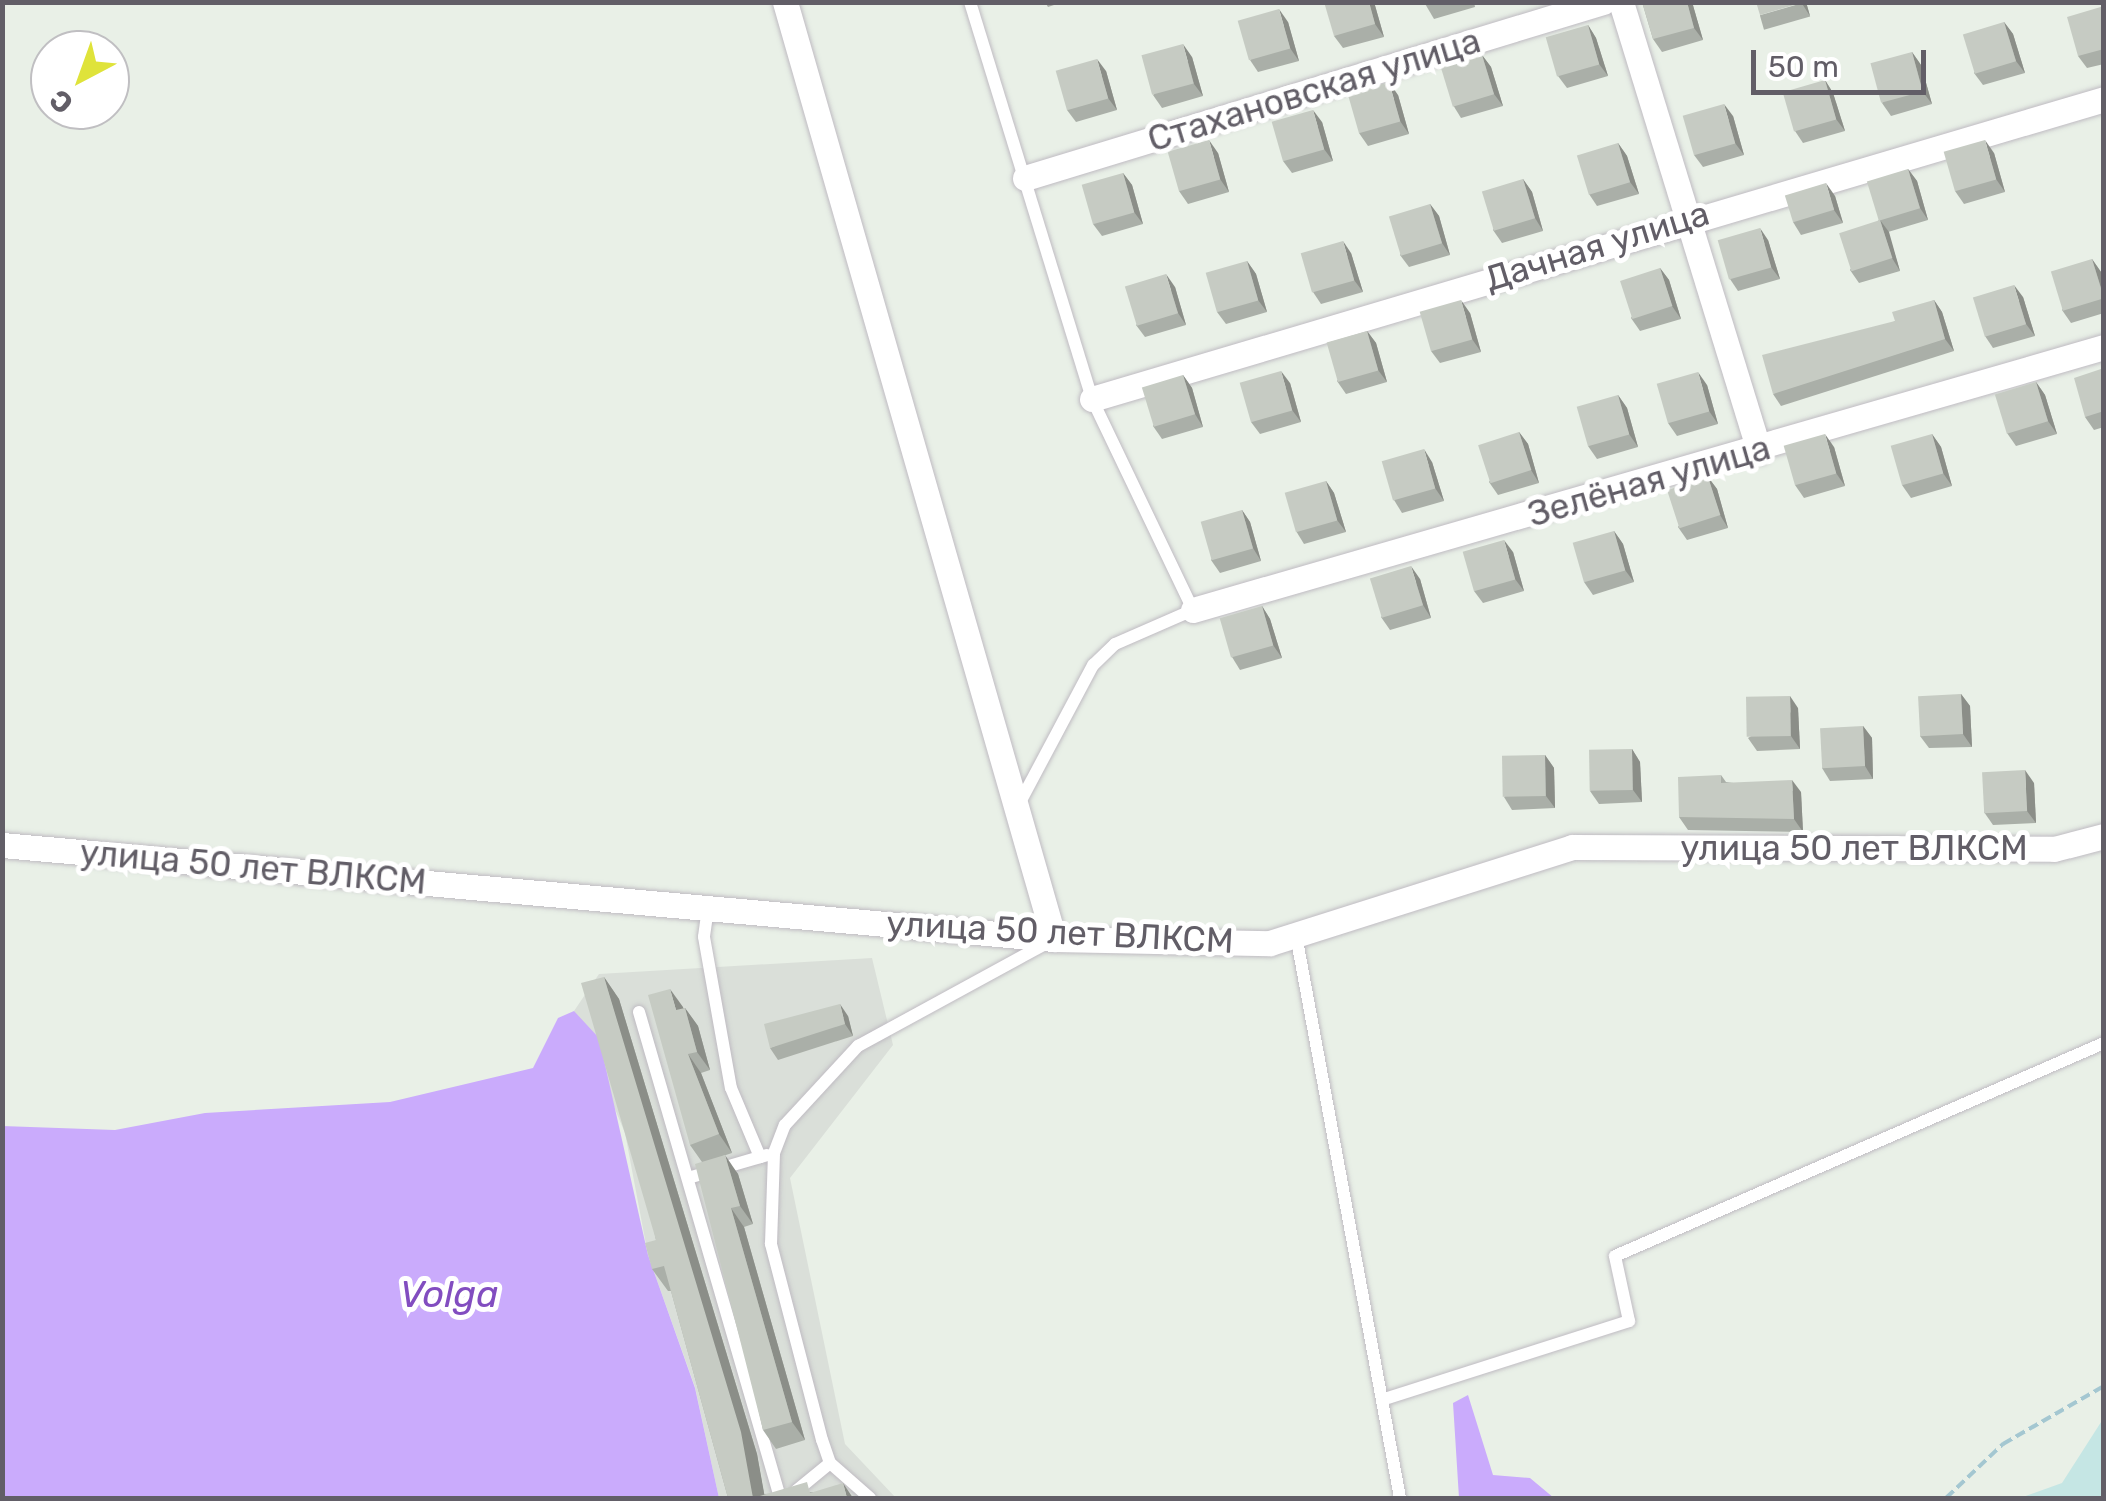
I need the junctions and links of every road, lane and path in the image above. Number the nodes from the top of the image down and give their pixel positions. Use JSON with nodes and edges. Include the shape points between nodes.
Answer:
{"nodes":[{"id":1,"x":784,"y":2,"type":"edge"},
{"id":2,"x":970,"y":2,"type":"edge"},
{"id":3,"x":1603,"y":2,"type":"edge"},
{"id":4,"x":1622,"y":2,"type":"edge"},
{"id":5,"x":2104,"y":99,"type":"edge"},
{"id":6,"x":1025,"y":178,"type":"junction"},
{"id":7,"x":1687,"y":218,"type":"junction"},
{"id":8,"x":2104,"y":347,"type":"edge"},
{"id":9,"x":1092,"y":399,"type":"junction"},
{"id":10,"x":1759,"y":451,"type":"junction"},
{"id":11,"x":1192,"y":610,"type":"junction"},
{"id":12,"x":1016,"y":810,"type":"junction"},
{"id":13,"x":2104,"y":836,"type":"edge"},
{"id":14,"x":5,"y":846,"type":"edge"},
{"id":15,"x":708,"y":908,"type":"junction"},
{"id":16,"x":1296,"y":935,"type":"junction"},
{"id":17,"x":1054,"y":939,"type":"junction"},
{"id":18,"x":639,"y":1012,"type":"dead end"},
{"id":19,"x":2104,"y":1043,"type":"edge"},
{"id":20,"x":767,"y":1155,"type":"junction"},
{"id":21,"x":688,"y":1178,"type":"junction"},
{"id":22,"x":2104,"y":1386,"type":"edge"},
{"id":23,"x":1388,"y":1398,"type":"junction"},
{"id":24,"x":830,"y":1463,"type":"junction"},
{"id":25,"x":779,"y":1496,"type":"edge"},
{"id":26,"x":870,"y":1498,"type":"edge"},
{"id":27,"x":1400,"y":1498,"type":"edge"},
{"id":28,"x":1946,"y":1498,"type":"edge"}],
"edges":[{"from":1,"to":12,"type":"street"},
{"from":2,"to":6,"type":"lane"},
{"from":3,"to":6,"type":"street","name":"Стахановская улица"},
{"from":4,"to":7,"type":"street"},
{"from":5,"to":7,"type":"street","name":"Дачная улица"},
{"from":6,"to":9,"type":"lane"},
{"from":7,"to":9,"type":"street","name":"Дачная улица"},
{"from":7,"to":10,"type":"street"},
{"from":8,"to":10,"type":"street","name":"Зелёная улица"},
{"from":9,"to":11,"type":"lane"},
{"from":10,"to":11,"type":"street","name":"Зелёная улица"},
{"from":11,"to":12,"type":"lane","via":[[1115,644],[1092,665]]},
{"from":12,"to":17,"type":"street"},
{"from":13,"to":16,"type":"street","name":"улица 50 лет ВЛКСМ","via":[[2054,850],[1572,847]]},
{"from":14,"to":15,"type":"street","name":"улица 50 лет ВЛКСМ"},
{"from":15,"to":17,"type":"street","name":"улица 50 лет ВЛКСМ"},
{"from":15,"to":20,"type":"lane","via":[[704,936],[731,1088]]},
{"from":16,"to":17,"type":"street","name":"улица 50 лет ВЛКСМ","via":[[1270,943]]},
{"from":16,"to":23,"type":"lane"},
{"from":17,"to":20,"type":"lane","via":[[858,1046]]},
{"from":18,"to":21,"type":"lane"},
{"from":19,"to":23,"type":"lane","via":[[1616,1256],[1628,1320]]},
{"from":20,"to":21,"type":"lane"},
{"from":20,"to":24,"type":"lane","via":[[771,1244]]},
{"from":21,"to":25,"type":"lane"},
{"from":22,"to":28,"type":"path","via":[[2004,1444]]},
{"from":23,"to":27,"type":"lane"},
{"from":24,"to":25,"type":"lane","via":[[800,1490]]},
{"from":24,"to":26,"type":"lane"}]}
